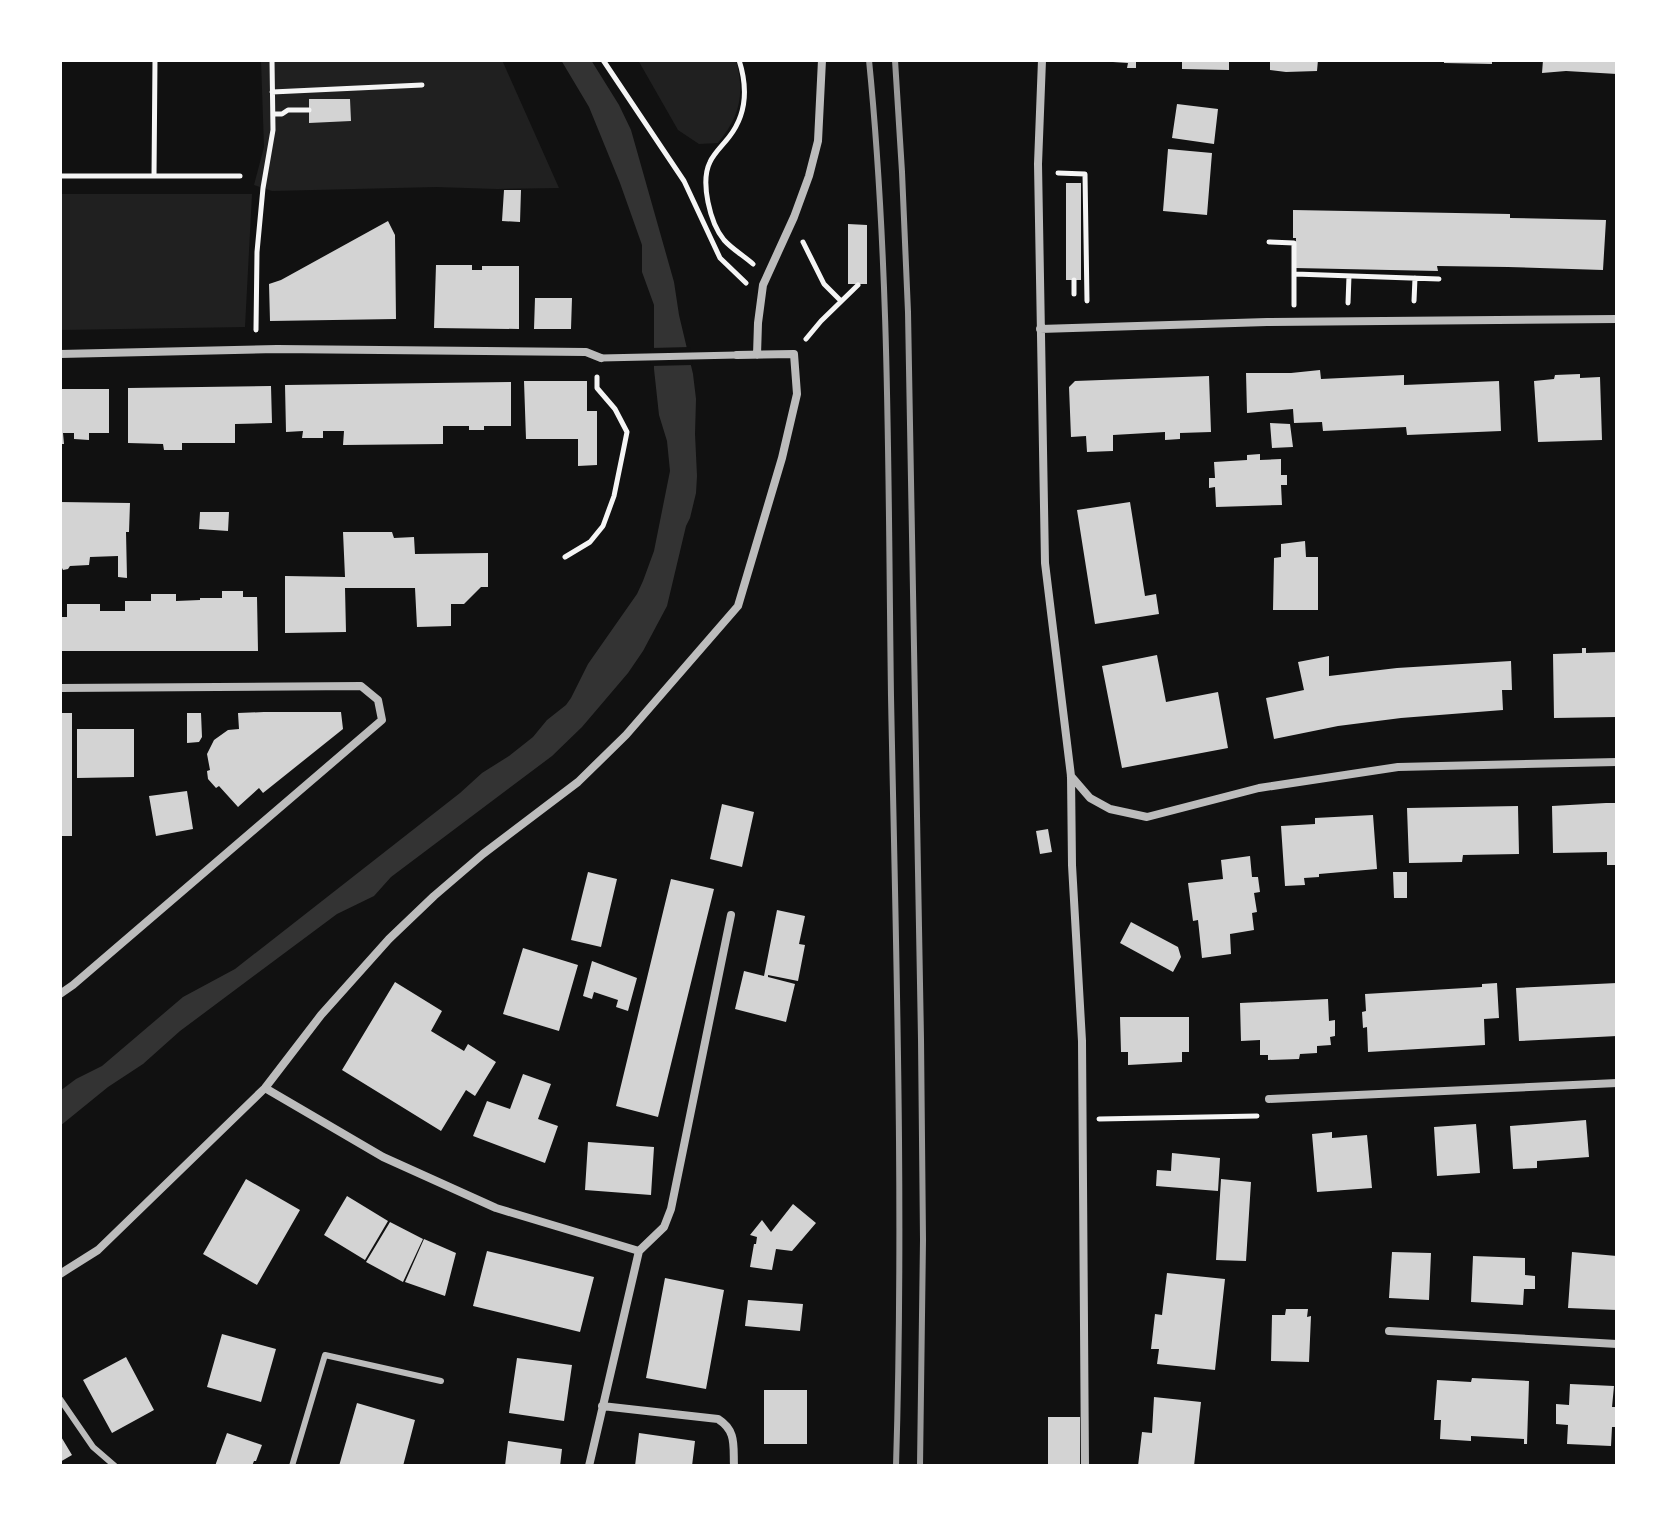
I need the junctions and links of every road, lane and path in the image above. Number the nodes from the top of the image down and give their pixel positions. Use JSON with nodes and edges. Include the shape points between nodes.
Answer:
{"nodes":[{"id":1,"x":155,"y":60,"type":"edge"},
{"id":2,"x":272,"y":60,"type":"edge"},
{"id":3,"x":603,"y":60,"type":"edge"},
{"id":4,"x":739,"y":60,"type":"edge"},
{"id":5,"x":822,"y":60,"type":"edge"},
{"id":6,"x":1042,"y":60,"type":"edge"},
{"id":7,"x":422,"y":85,"type":"dead end"},
{"id":8,"x":272,"y":92,"type":"junction"},
{"id":9,"x":309,"y":110,"type":"dead end"},
{"id":10,"x":273,"y":114,"type":"junction"},
{"id":11,"x":271,"y":152,"type":"junction"},
{"id":12,"x":280,"y":154,"type":"dead end"},
{"id":13,"x":1058,"y":173,"type":"dead end"},
{"id":14,"x":1073,"y":173,"type":"junction"},
{"id":15,"x":60,"y":176,"type":"edge"},
{"id":16,"x":154,"y":176,"type":"junction"},
{"id":17,"x":240,"y":176,"type":"dead end"},
{"id":18,"x":1073,"y":183,"type":"dead end"},
{"id":19,"x":794,"y":217,"type":"junction"},
{"id":20,"x":1269,"y":242,"type":"dead end"},
{"id":21,"x":767,"y":274,"type":"junction"},
{"id":22,"x":1295,"y":274,"type":"junction"},
{"id":23,"x":1439,"y":279,"type":"dead end"},
{"id":24,"x":1074,"y":280,"type":"dead end"},
{"id":25,"x":858,"y":285,"type":"dead end"},
{"id":26,"x":1074,"y":294,"type":"dead end"},
{"id":27,"x":761,"y":297,"type":"junction"},
{"id":28,"x":841,"y":301,"type":"junction"},
{"id":29,"x":1087,"y":301,"type":"dead end"},
{"id":30,"x":1617,"y":319,"type":"edge"},
{"id":31,"x":256,"y":322,"type":"dead end"},
{"id":32,"x":1294,"y":322,"type":"junction"},
{"id":33,"x":1040,"y":329,"type":"junction"},
{"id":34,"x":60,"y":354,"type":"edge"},
{"id":35,"x":794,"y":354,"type":"junction"},
{"id":36,"x":737,"y":355,"type":"joint"},
{"id":37,"x":757,"y":355,"type":"junction"},
{"id":38,"x":601,"y":358,"type":"joint"},
{"id":39,"x":597,"y":380,"type":"dead end"},
{"id":40,"x":565,"y":557,"type":"dead end"},
{"id":41,"x":60,"y":688,"type":"edge"},
{"id":42,"x":1617,"y":762,"type":"edge"},
{"id":43,"x":1071,"y":776,"type":"junction"},
{"id":44,"x":731,"y":915,"type":"dead end"},
{"id":45,"x":60,"y":985,"type":"edge"},
{"id":46,"x":73,"y":985,"type":"junction"},
{"id":47,"x":60,"y":994,"type":"edge"},
{"id":48,"x":1617,"y":1083,"type":"edge"},
{"id":49,"x":265,"y":1088,"type":"junction"},
{"id":50,"x":1269,"y":1099,"type":"joint"},
{"id":51,"x":1082,"y":1120,"type":"junction"},
{"id":52,"x":639,"y":1251,"type":"junction"},
{"id":53,"x":60,"y":1274,"type":"edge"},
{"id":54,"x":1389,"y":1331,"type":"dead end"},
{"id":55,"x":1617,"y":1344,"type":"edge"},
{"id":56,"x":441,"y":1381,"type":"dead end"},
{"id":57,"x":60,"y":1399,"type":"edge"},
{"id":58,"x":602,"y":1406,"type":"junction"},
{"id":59,"x":115,"y":1466,"type":"edge"},
{"id":60,"x":292,"y":1466,"type":"edge"},
{"id":61,"x":589,"y":1466,"type":"edge"},
{"id":62,"x":734,"y":1466,"type":"edge"},
{"id":63,"x":1085,"y":1466,"type":"edge"}],
"edges":[{"from":1,"to":16,"type":"path"},
{"from":2,"to":8,"type":"path"},
{"from":3,"to":27,"type":"path","via":[[684,181],[720,258]]},
{"from":4,"to":21,"type":"path","via":[[745,102],[739,123],[711,160],[707,196],[724,240]]},
{"from":5,"to":19,"type":"street","via":[[818,141]]},
{"from":6,"to":33,"type":"street"},
{"from":7,"to":8,"type":"path"},
{"from":8,"to":10,"type":"path"},
{"from":9,"to":10,"type":"path"},
{"from":10,"to":11,"type":"path"},
{"from":11,"to":12,"type":"path"},
{"from":11,"to":31,"type":"path","via":[[257,252]]},
{"from":13,"to":14,"type":"path"},
{"from":14,"to":18,"type":"path"},
{"from":14,"to":29,"type":"path","via":[[1085,174]]},
{"from":15,"to":16,"type":"path"},
{"from":16,"to":17,"type":"path"},
{"from":19,"to":21,"type":"street"},
{"from":19,"to":28,"type":"path","via":[[824,284]]},
{"from":20,"to":22,"type":"path","via":[[1294,243]]},
{"from":21,"to":27,"type":"street"},
{"from":22,"to":23,"type":"path"},
{"from":22,"to":32,"type":"path"},
{"from":24,"to":26,"type":"path"},
{"from":25,"to":28,"type":"path"},
{"from":27,"to":37,"type":"street"},
{"from":28,"to":35,"type":"path"},
{"from":30,"to":32,"type":"street"},
{"from":32,"to":33,"type":"street"},
{"from":33,"to":43,"type":"street","via":[[1045,563]]},
{"from":34,"to":38,"type":"street","via":[[277,349],[586,352]]},
{"from":35,"to":37,"type":"street"},
{"from":35,"to":49,"type":"street","via":[[797,394],[738,606],[578,782],[483,854],[389,939]]},
{"from":36,"to":37,"type":"street"},
{"from":36,"to":38,"type":"street"},
{"from":39,"to":40,"type":"path","via":[[627,432],[603,526],[590,542]]},
{"from":41,"to":46,"type":"street","via":[[361,686],[378,700],[382,720]]},
{"from":42,"to":43,"type":"street","via":[[1398,767],[1259,788],[1147,817],[1100,804]]},
{"from":43,"to":51,"type":"street"},
{"from":44,"to":52,"type":"street","via":[[671,1209],[664,1227]]},
{"from":45,"to":46,"type":"street"},
{"from":46,"to":47,"type":"street"},
{"from":48,"to":50,"type":"street"},
{"from":49,"to":52,"type":"street","via":[[383,1157],[496,1208]]},
{"from":49,"to":53,"type":"street","via":[[98,1250]]},
{"from":50,"to":51,"type":"path","via":[[1258,1116]]},
{"from":51,"to":63,"type":"street"},
{"from":52,"to":58,"type":"street"},
{"from":54,"to":55,"type":"street"},
{"from":56,"to":60,"type":"lane","via":[[325,1355]]},
{"from":57,"to":59,"type":"lane","via":[[93,1447]]},
{"from":58,"to":61,"type":"street"},
{"from":58,"to":62,"type":"street","via":[[718,1419],[733,1436]]}]}
